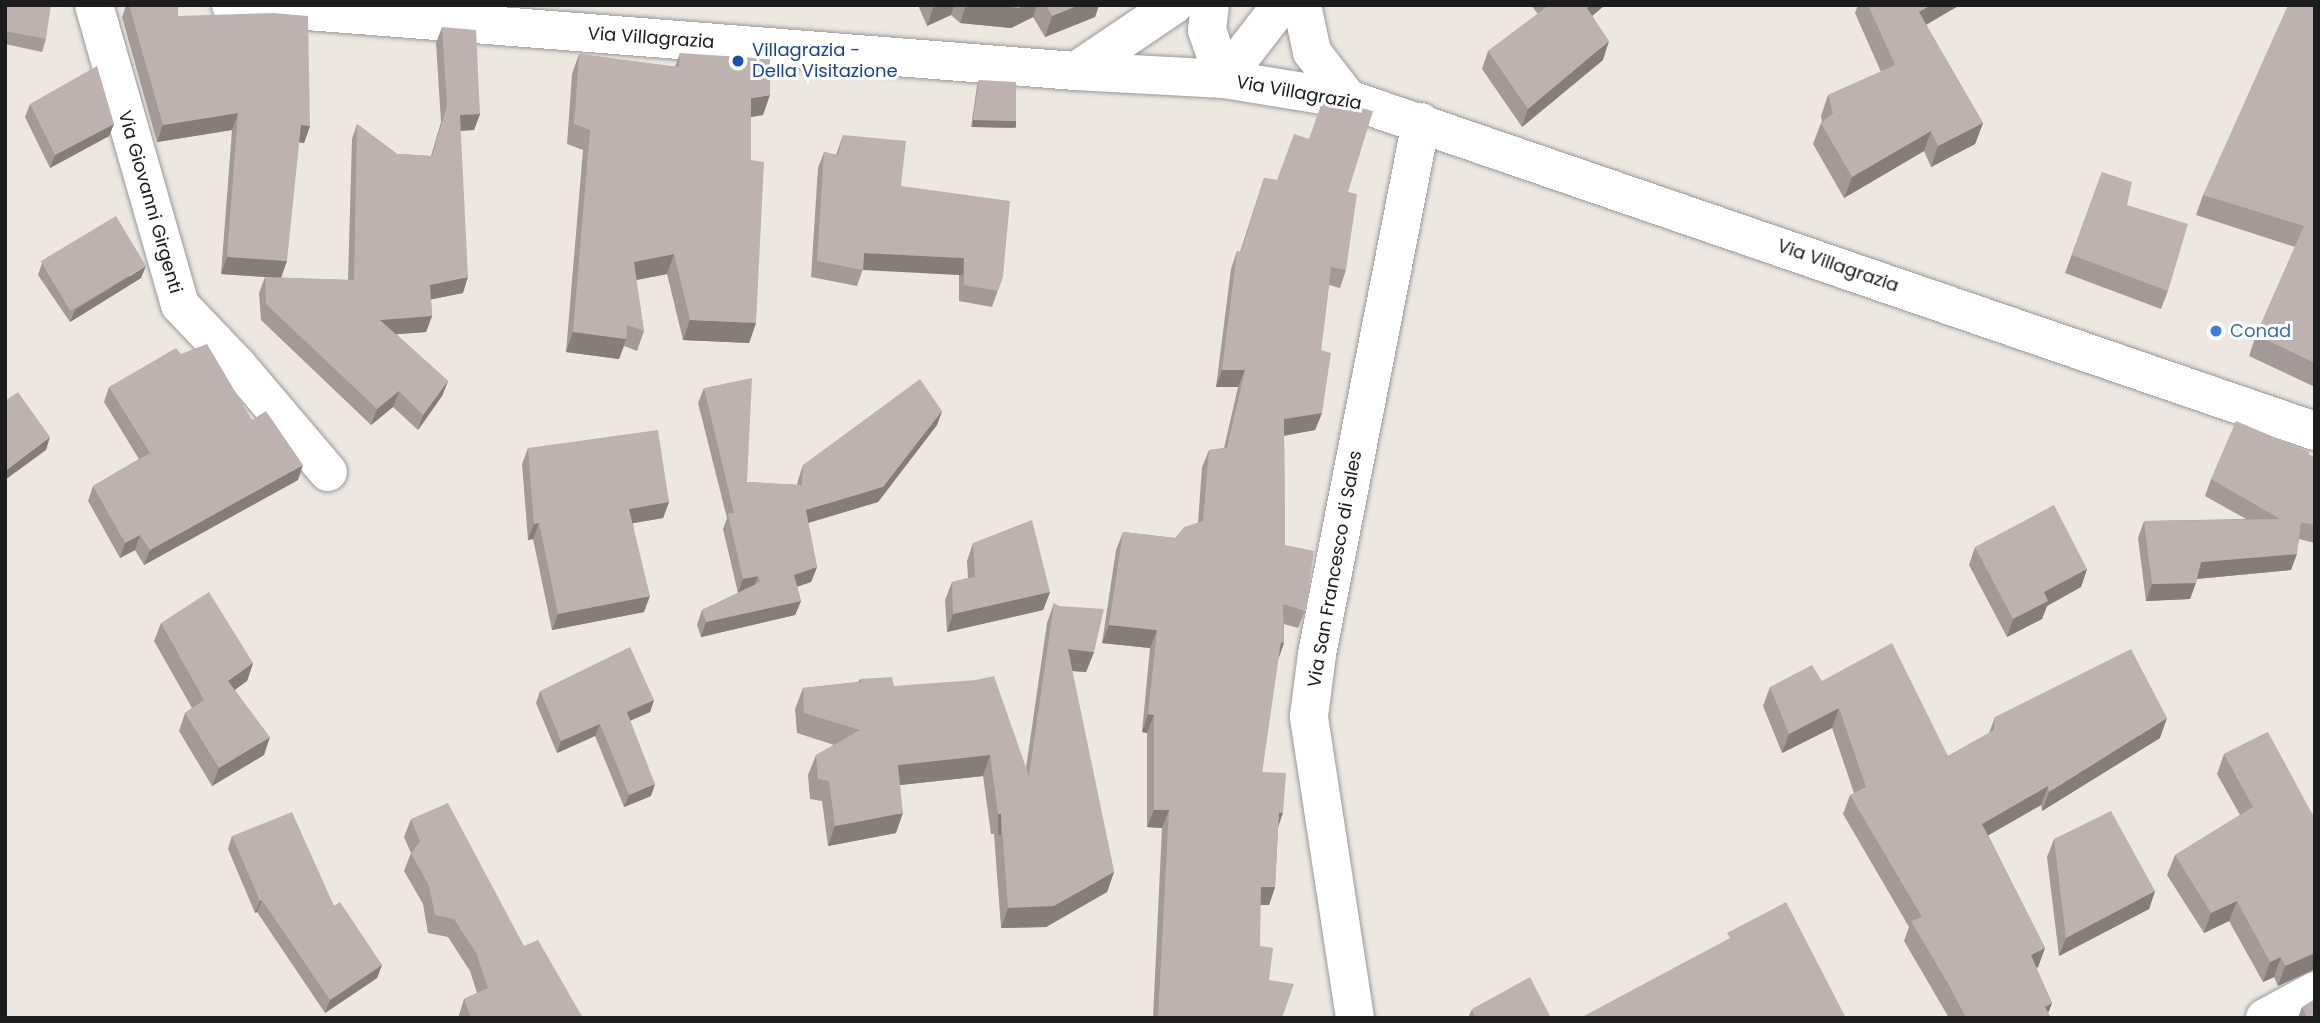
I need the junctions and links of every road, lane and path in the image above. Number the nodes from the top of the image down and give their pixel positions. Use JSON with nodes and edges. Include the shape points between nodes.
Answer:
{"nodes":[{"id":1,"x":94,"y":5,"type":"edge"},
{"id":2,"x":232,"y":5,"type":"edge"},
{"id":3,"x":1174,"y":5,"type":"edge"},
{"id":4,"x":1210,"y":5,"type":"edge"},
{"id":5,"x":1281,"y":5,"type":"edge"},
{"id":6,"x":1302,"y":5,"type":"edge"},
{"id":7,"x":1076,"y":71,"type":"junction"},
{"id":8,"x":1224,"y":79,"type":"junction"},
{"id":9,"x":1348,"y":99,"type":"junction"},
{"id":10,"x":1421,"y":122,"type":"junction"},
{"id":11,"x":2315,"y":431,"type":"edge"},
{"id":12,"x":328,"y":472,"type":"dead end"},
{"id":13,"x":2315,"y":991,"type":"edge"},
{"id":14,"x":1355,"y":1018,"type":"edge"},
{"id":15,"x":2265,"y":1018,"type":"edge"}],
"edges":[{"from":1,"to":12,"type":"street","name":"Via Giovanni Girgenti","via":[[180,304]]},
{"from":2,"to":7,"type":"street","name":"Via Villagrazia"},
{"from":3,"to":7,"type":"street"},
{"from":4,"to":8,"type":"street","via":[[1207,30]]},
{"from":5,"to":8,"type":"street"},
{"from":6,"to":9,"type":"street","via":[[1312,52]]},
{"from":7,"to":8,"type":"street","name":"Via Villagrazia"},
{"from":8,"to":9,"type":"street","name":"Via Villagrazia"},
{"from":9,"to":10,"type":"street","name":"Via Villagrazia"},
{"from":10,"to":11,"type":"street","name":"Via Villagrazia"},
{"from":10,"to":14,"type":"street","name":"Via San Francesco di Sales","via":[[1317,654],[1309,716]]},
{"from":13,"to":15,"type":"street"}]}
